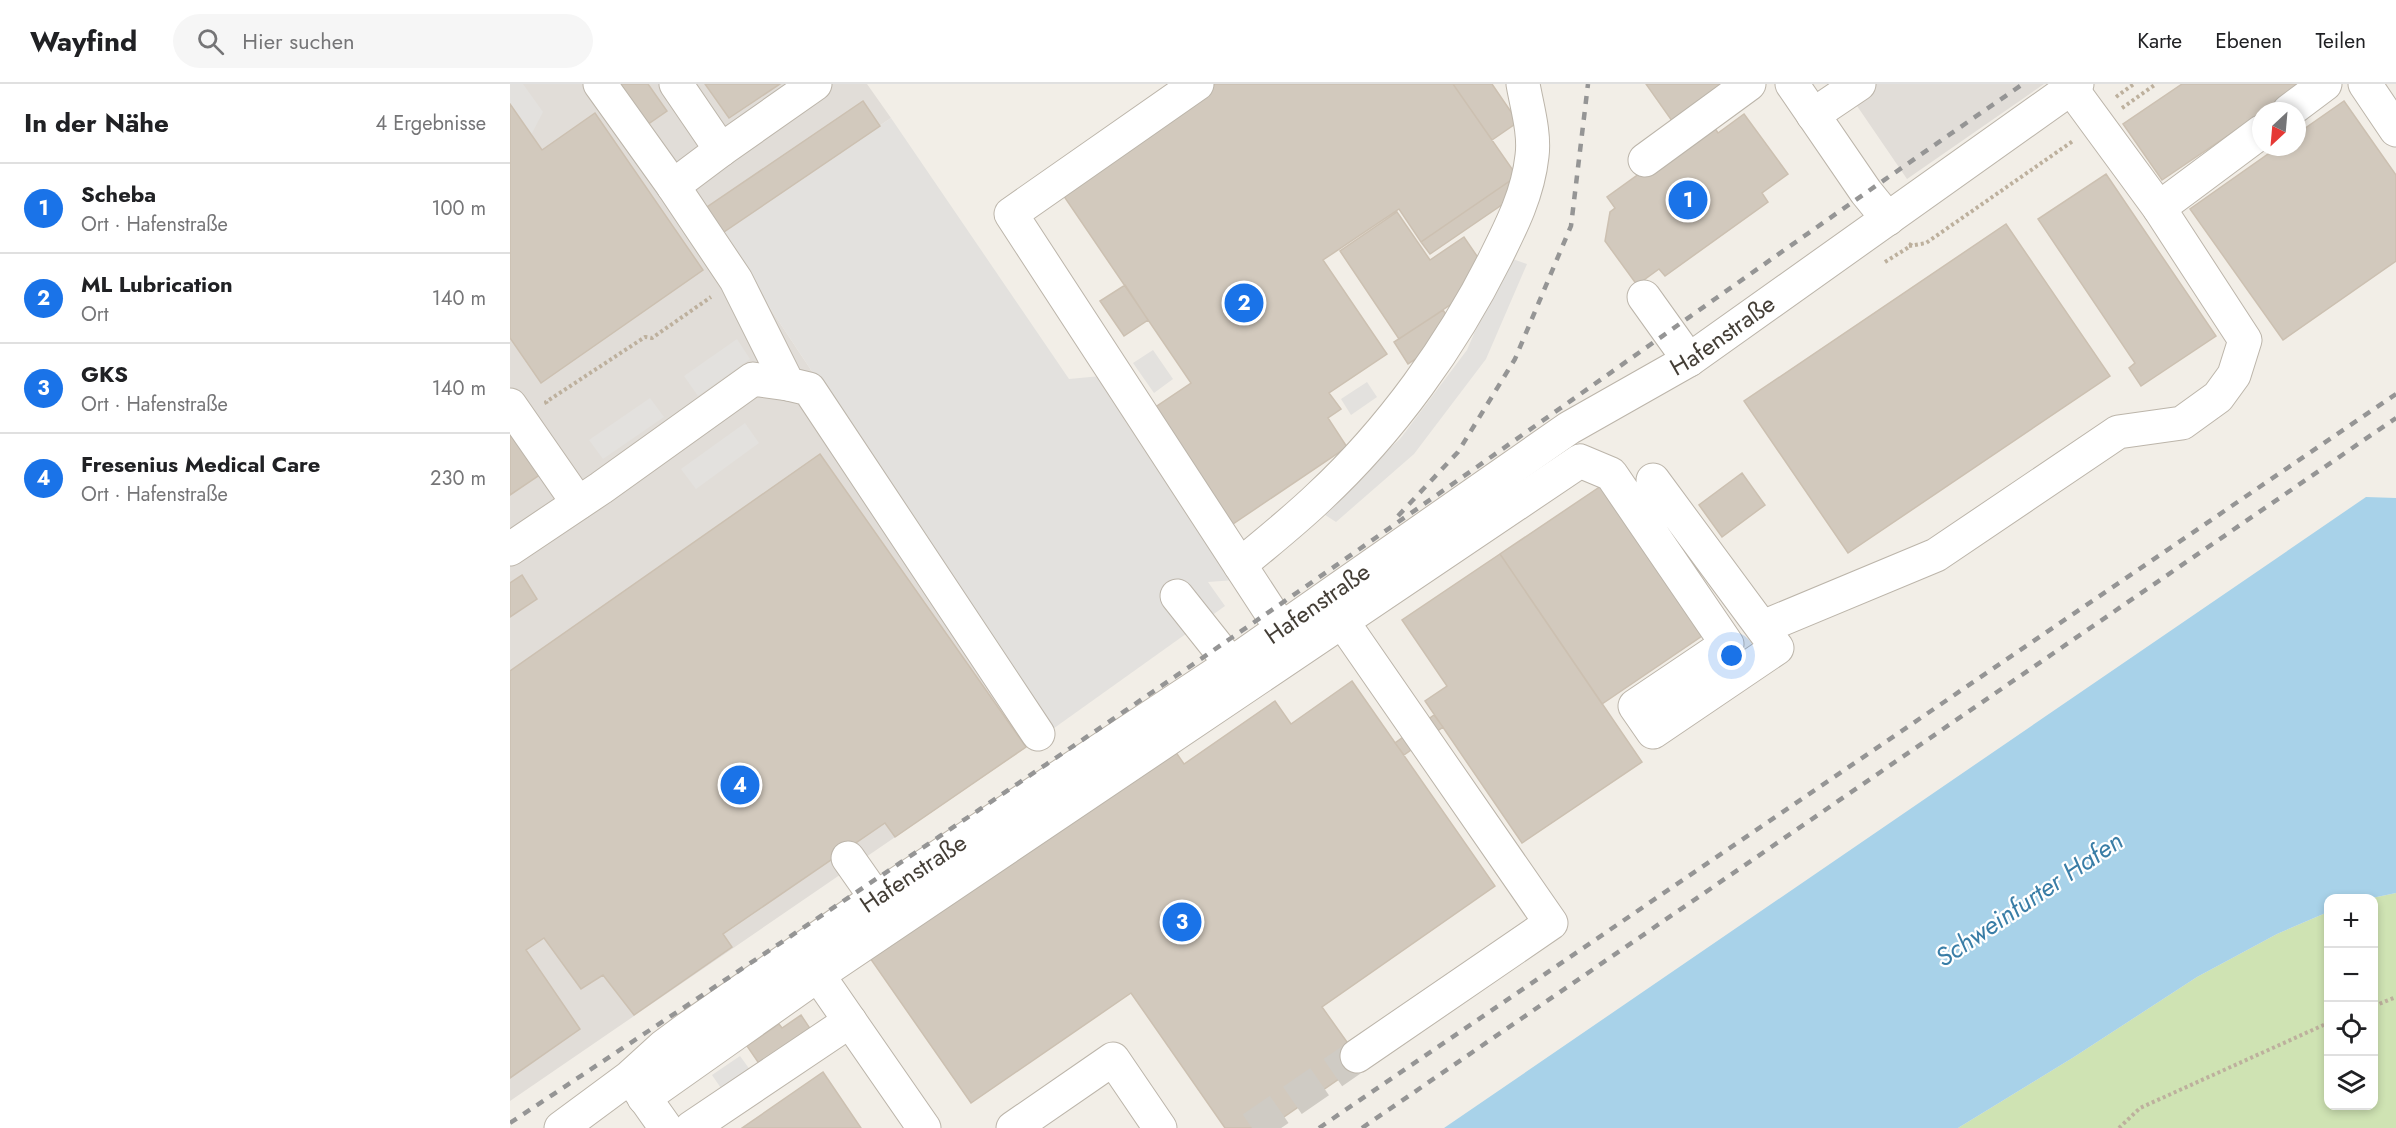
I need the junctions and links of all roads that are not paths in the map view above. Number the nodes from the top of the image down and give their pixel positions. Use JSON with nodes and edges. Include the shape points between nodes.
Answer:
{"nodes":[{"id":1,"x":600,"y":84,"type":"edge"},
{"id":2,"x":676,"y":84,"type":"edge"},
{"id":3,"x":815,"y":84,"type":"edge"},
{"id":4,"x":1197,"y":84,"type":"edge"},
{"id":5,"x":1523,"y":84,"type":"edge"},
{"id":6,"x":1749,"y":84,"type":"edge"},
{"id":7,"x":1792,"y":84,"type":"edge"},
{"id":8,"x":1858,"y":84,"type":"edge"},
{"id":9,"x":2325,"y":84,"type":"edge"},
{"id":10,"x":2365,"y":84,"type":"edge"},
{"id":11,"x":2074,"y":86,"type":"edge"},
{"id":12,"x":2301,"y":102,"type":"edge"},
{"id":13,"x":1813,"y":115,"type":"junction"},
{"id":14,"x":2396,"y":130,"type":"edge"},
{"id":15,"x":2252,"y":139,"type":"edge"},
{"id":16,"x":721,"y":150,"type":"junction"},
{"id":17,"x":1646,"y":160,"type":"dead end"},
{"id":18,"x":673,"y":186,"type":"junction"},
{"id":19,"x":2159,"y":208,"type":"junction"},
{"id":20,"x":1888,"y":219,"type":"junction"},
{"id":21,"x":1644,"y":297,"type":"dead end"},
{"id":22,"x":1689,"y":360,"type":"junction"},
{"id":23,"x":788,"y":384,"type":"junction"},
{"id":24,"x":510,"y":405,"type":"edge"},
{"id":25,"x":1653,"y":480,"type":"dead end"},
{"id":26,"x":578,"y":503,"type":"junction"},
{"id":27,"x":510,"y":549,"type":"edge"},
{"id":28,"x":1240,"y":565,"type":"junction"},
{"id":29,"x":1178,"y":596,"type":"dead end"},
{"id":30,"x":1342,"y":621,"type":"junction"},
{"id":31,"x":1763,"y":627,"type":"junction"},
{"id":32,"x":1281,"y":628,"type":"junction"},
{"id":33,"x":1231,"y":664,"type":"junction"},
{"id":34,"x":1038,"y":734,"type":"dead end"},
{"id":35,"x":848,"y":858,"type":"dead end"},
{"id":36,"x":876,"y":898,"type":"junction"},
{"id":37,"x":818,"y":975,"type":"junction"},
{"id":38,"x":850,"y":1021,"type":"junction"},
{"id":39,"x":1357,"y":1056,"type":"tunnel mouth"},
{"id":40,"x":637,"y":1087,"type":"junction"},
{"id":41,"x":576,"y":1124,"type":"edge"},
{"id":42,"x":666,"y":1128,"type":"edge"},
{"id":43,"x":691,"y":1128,"type":"edge"},
{"id":44,"x":924,"y":1128,"type":"edge"},
{"id":45,"x":1013,"y":1128,"type":"edge"},
{"id":46,"x":1161,"y":1128,"type":"edge"}],
"edges":[{"from":1,"to":18,"type":"street"},
{"from":2,"to":16,"type":"street"},
{"from":3,"to":16,"type":"street"},
{"from":4,"to":28,"type":"street","via":[[1011,214]]},
{"from":5,"to":28,"type":"street","via":[[1533,155],[1521,206],[1476,297],[1422,379],[1381,432],[1320,496]]},
{"from":6,"to":17,"type":"street"},
{"from":7,"to":13,"type":"street"},
{"from":8,"to":13,"type":"street"},
{"from":9,"to":12,"type":"street"},
{"from":10,"to":14,"type":"street"},
{"from":11,"to":19,"type":"street"},
{"from":11,"to":20,"type":"street","name":"Hafenstraße"},
{"from":13,"to":20,"type":"street"},
{"from":15,"to":19,"type":"street"},
{"from":16,"to":18,"type":"street"},
{"from":18,"to":23,"type":"street","via":[[736,280]]},
{"from":19,"to":31,"type":"street","via":[[2245,340],[2234,375],[2218,397],[2181,423],[2118,432],[1936,555]]},
{"from":20,"to":22,"type":"street","name":"Hafenstraße"},
{"from":21,"to":22,"type":"street"},
{"from":22,"to":32,"type":"street","name":"Hafenstraße","via":[[1569,428]]},
{"from":23,"to":26,"type":"street","via":[[753,379]]},
{"from":23,"to":34,"type":"street","via":[[809,389]]},
{"from":24,"to":26,"type":"street"},
{"from":25,"to":31,"type":"street"},
{"from":26,"to":27,"type":"street"},
{"from":28,"to":32,"type":"street"},
{"from":29,"to":33,"type":"street"},
{"from":30,"to":31,"type":"street","via":[[1580,461],[1611,474],[1726,644],[1635,706],[1653,732],[1777,648]]},
{"from":30,"to":37,"type":"street"},
{"from":30,"to":39,"type":"street","via":[[1551,923]]},
{"from":32,"to":33,"type":"street","name":"Hafenstraße"},
{"from":33,"to":36,"type":"street","name":"Hafenstraße"},
{"from":35,"to":36,"type":"street"},
{"from":36,"to":40,"type":"street","name":"Hafenstraße","via":[[664,1046]]},
{"from":37,"to":38,"type":"street"},
{"from":37,"to":40,"type":"street"},
{"from":38,"to":43,"type":"street"},
{"from":38,"to":44,"type":"street"},
{"from":40,"to":41,"type":"street","name":"Hafenstraße"},
{"from":40,"to":42,"type":"street"},
{"from":45,"to":46,"type":"street","via":[[1113,1059]]}]}
